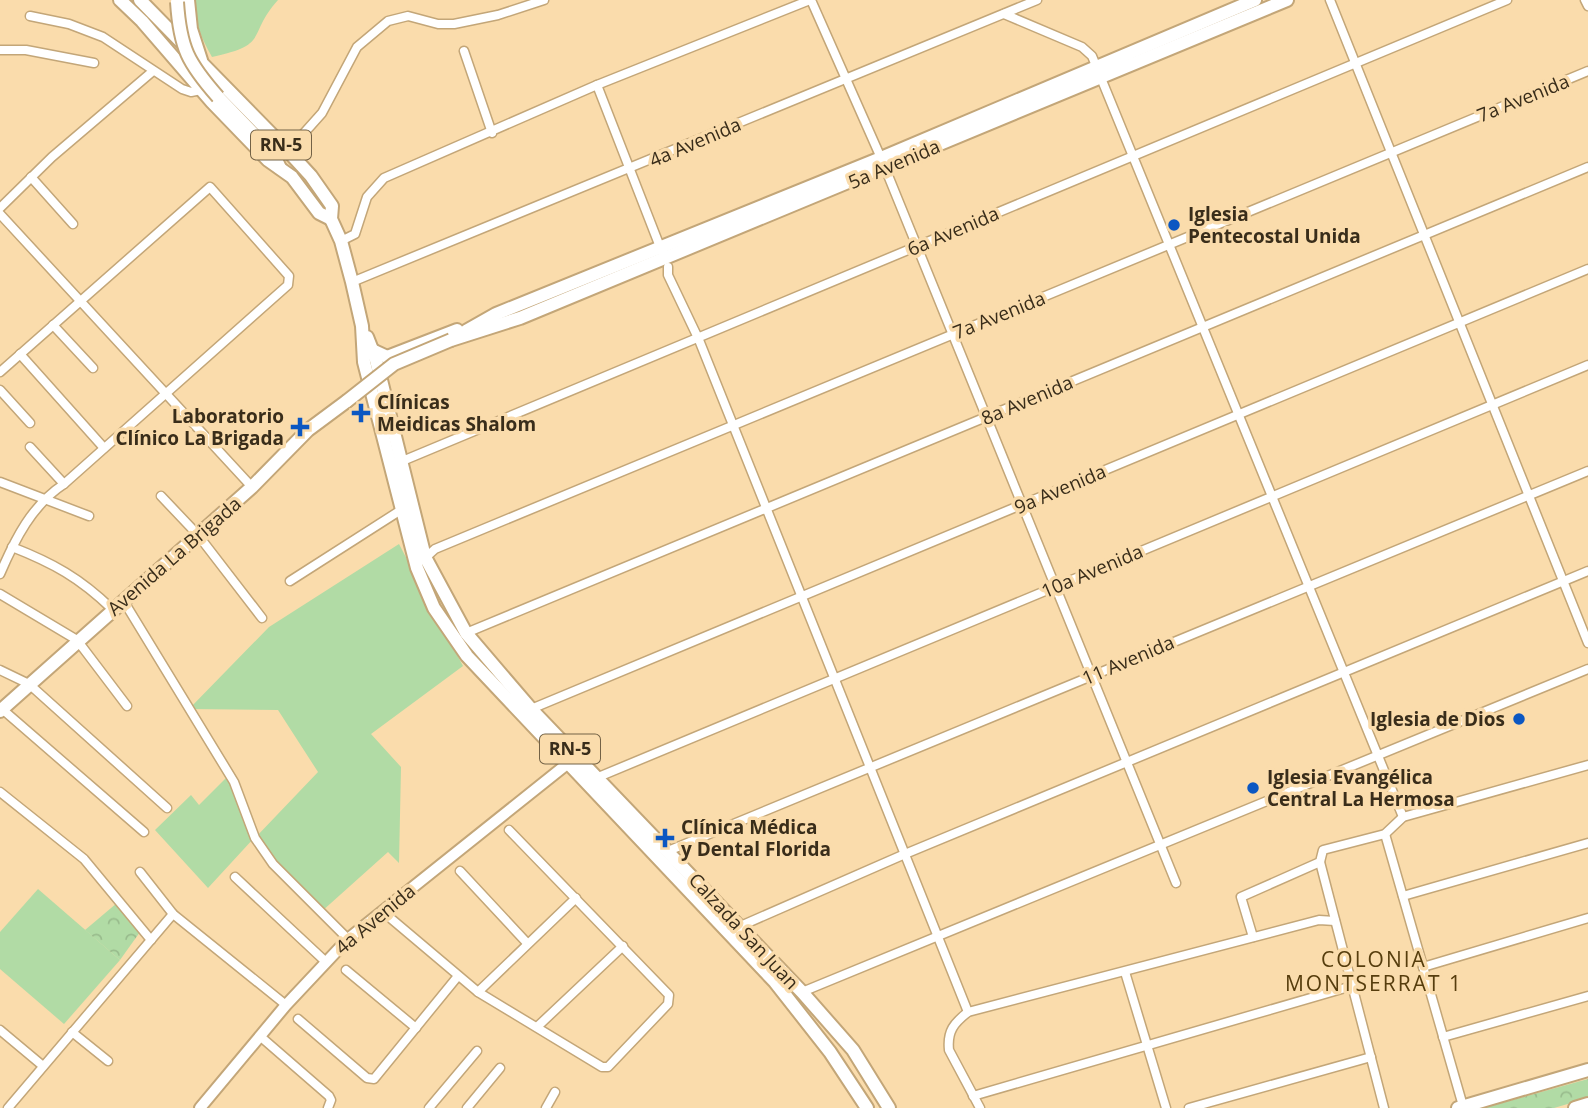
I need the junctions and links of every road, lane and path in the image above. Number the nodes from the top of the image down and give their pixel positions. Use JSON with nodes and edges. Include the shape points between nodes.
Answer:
{"nodes":[{"id":1,"x":120,"y":0,"type":"edge"},
{"id":2,"x":140,"y":0,"type":"edge"},
{"id":3,"x":544,"y":0,"type":"edge"},
{"id":4,"x":811,"y":0,"type":"edge"},
{"id":5,"x":1037,"y":0,"type":"edge"},
{"id":6,"x":1255,"y":0,"type":"edge"},
{"id":7,"x":1287,"y":0,"type":"edge"},
{"id":8,"x":1330,"y":0,"type":"edge"},
{"id":9,"x":1507,"y":0,"type":"edge"},
{"id":10,"x":1585,"y":0,"type":"edge"},
{"id":11,"x":181,"y":1,"type":"edge"},
{"id":12,"x":1588,"y":6,"type":"edge"},
{"id":13,"x":1004,"y":14,"type":"junction"},
{"id":14,"x":30,"y":16,"type":"dead end"},
{"id":15,"x":0,"y":50,"type":"edge"},
{"id":16,"x":464,"y":51,"type":"dead end"},
{"id":17,"x":201,"y":60,"type":"junction"},
{"id":18,"x":94,"y":63,"type":"dead end"},
{"id":19,"x":1355,"y":63,"type":"junction"},
{"id":20,"x":153,"y":71,"type":"junction"},
{"id":21,"x":1099,"y":71,"type":"junction"},
{"id":22,"x":1588,"y":71,"type":"edge"},
{"id":23,"x":214,"y":75,"type":"junction"},
{"id":24,"x":845,"y":78,"type":"junction"},
{"id":25,"x":597,"y":85,"type":"junction"},
{"id":26,"x":199,"y":87,"type":"junction"},
{"id":27,"x":492,"y":133,"type":"junction"},
{"id":28,"x":288,"y":151,"type":"junction"},
{"id":29,"x":1391,"y":153,"type":"junction"},
{"id":30,"x":1134,"y":155,"type":"junction"},
{"id":31,"x":882,"y":163,"type":"junction"},
{"id":32,"x":1588,"y":167,"type":"edge"},
{"id":33,"x":280,"y":168,"type":"junction"},
{"id":34,"x":631,"y":170,"type":"junction"},
{"id":35,"x":31,"y":177,"type":"junction"},
{"id":36,"x":0,"y":208,"type":"edge"},
{"id":37,"x":0,"y":214,"type":"edge"},
{"id":38,"x":331,"y":219,"type":"junction"},
{"id":39,"x":73,"y":224,"type":"dead end"},
{"id":40,"x":1424,"y":235,"type":"junction"},
{"id":41,"x":341,"y":241,"type":"junction"},
{"id":42,"x":1171,"y":244,"type":"junction"},
{"id":43,"x":916,"y":246,"type":"junction"},
{"id":44,"x":664,"y":258,"type":"junction"},
{"id":45,"x":1588,"y":269,"type":"edge"},
{"id":46,"x":352,"y":282,"type":"junction"},
{"id":47,"x":80,"y":302,"type":"junction"},
{"id":48,"x":498,"y":320,"type":"junction"},
{"id":49,"x":1459,"y":322,"type":"junction"},
{"id":50,"x":53,"y":325,"type":"junction"},
{"id":51,"x":362,"y":326,"type":"junction"},
{"id":52,"x":1204,"y":327,"type":"junction"},
{"id":53,"x":952,"y":334,"type":"junction"},
{"id":54,"x":699,"y":340,"type":"junction"},
{"id":55,"x":372,"y":350,"type":"junction"},
{"id":56,"x":20,"y":354,"type":"junction"},
{"id":57,"x":1588,"y":365,"type":"edge"},
{"id":58,"x":93,"y":369,"type":"dead end"},
{"id":59,"x":0,"y":372,"type":"edge"},
{"id":60,"x":382,"y":383,"type":"junction"},
{"id":61,"x":0,"y":390,"type":"edge"},
{"id":62,"x":164,"y":394,"type":"junction"},
{"id":63,"x":347,"y":401,"type":"joint"},
{"id":64,"x":1492,"y":405,"type":"junction"},
{"id":65,"x":1239,"y":414,"type":"junction"},
{"id":66,"x":986,"y":417,"type":"junction"},
{"id":67,"x":30,"y":423,"type":"dead end"},
{"id":68,"x":733,"y":425,"type":"junction"},
{"id":69,"x":30,"y":447,"type":"dead end"},
{"id":70,"x":104,"y":448,"type":"junction"},
{"id":71,"x":400,"y":462,"type":"junction"},
{"id":72,"x":1588,"y":471,"type":"edge"},
{"id":73,"x":0,"y":482,"type":"edge"},
{"id":74,"x":64,"y":485,"type":"junction"},
{"id":75,"x":252,"y":487,"type":"junction"},
{"id":76,"x":1528,"y":495,"type":"junction"},
{"id":77,"x":161,"y":496,"type":"dead end"},
{"id":78,"x":1273,"y":496,"type":"junction"},
{"id":79,"x":43,"y":498,"type":"junction"},
{"id":80,"x":1021,"y":505,"type":"junction"},
{"id":81,"x":766,"y":508,"type":"junction"},
{"id":82,"x":401,"y":510,"type":"junction"},
{"id":83,"x":89,"y":516,"type":"dead end"},
{"id":84,"x":198,"y":535,"type":"junction"},
{"id":85,"x":12,"y":547,"type":"junction"},
{"id":86,"x":421,"y":562,"type":"junction"},
{"id":87,"x":1588,"y":571,"type":"edge"},
{"id":88,"x":0,"y":574,"type":"edge"},
{"id":89,"x":290,"y":581,"type":"dead end"},
{"id":90,"x":1563,"y":581,"type":"junction"},
{"id":91,"x":1309,"y":585,"type":"junction"},
{"id":92,"x":1055,"y":587,"type":"junction"},
{"id":93,"x":0,"y":594,"type":"edge"},
{"id":94,"x":802,"y":596,"type":"junction"},
{"id":95,"x":122,"y":600,"type":"junction"},
{"id":96,"x":112,"y":609,"type":"junction"},
{"id":97,"x":262,"y":618,"type":"dead end"},
{"id":98,"x":466,"y":633,"type":"junction"},
{"id":99,"x":77,"y":640,"type":"junction"},
{"id":100,"x":1588,"y":643,"type":"edge"},
{"id":101,"x":1588,"y":669,"type":"edge"},
{"id":102,"x":0,"y":670,"type":"edge"},
{"id":103,"x":1344,"y":672,"type":"junction"},
{"id":104,"x":1091,"y":675,"type":"junction"},
{"id":105,"x":835,"y":678,"type":"junction"},
{"id":106,"x":29,"y":684,"type":"junction"},
{"id":107,"x":127,"y":706,"type":"dead end"},
{"id":108,"x":531,"y":709,"type":"junction"},
{"id":109,"x":1,"y":710,"type":"edge"},
{"id":110,"x":1378,"y":755,"type":"junction"},
{"id":111,"x":572,"y":760,"type":"junction"},
{"id":112,"x":1126,"y":762,"type":"junction"},
{"id":113,"x":1588,"y":765,"type":"edge"},
{"id":114,"x":870,"y":766,"type":"junction"},
{"id":115,"x":593,"y":783,"type":"junction"},
{"id":116,"x":0,"y":792,"type":"edge"},
{"id":117,"x":167,"y":808,"type":"dead end"},
{"id":118,"x":1403,"y":817,"type":"junction"},
{"id":119,"x":509,"y":830,"type":"dead end"},
{"id":120,"x":144,"y":832,"type":"dead end"},
{"id":121,"x":1385,"y":834,"type":"junction"},
{"id":122,"x":1588,"y":844,"type":"edge"},
{"id":123,"x":1160,"y":845,"type":"junction"},
{"id":124,"x":668,"y":851,"type":"junction"},
{"id":125,"x":905,"y":854,"type":"junction"},
{"id":126,"x":1320,"y":862,"type":"junction"},
{"id":127,"x":460,"y":871,"type":"dead end"},
{"id":128,"x":139,"y":872,"type":"dead end"},
{"id":129,"x":235,"y":877,"type":"dead end"},
{"id":130,"x":1176,"y":883,"type":"dead end"},
{"id":131,"x":1403,"y":897,"type":"junction"},
{"id":132,"x":576,"y":898,"type":"junction"},
{"id":133,"x":382,"y":911,"type":"junction"},
{"id":134,"x":173,"y":914,"type":"junction"},
{"id":135,"x":1588,"y":918,"type":"edge"},
{"id":136,"x":1335,"y":921,"type":"junction"},
{"id":137,"x":740,"y":924,"type":"junction"},
{"id":138,"x":730,"y":934,"type":"junction"},
{"id":139,"x":938,"y":936,"type":"junction"},
{"id":140,"x":1253,"y":937,"type":"junction"},
{"id":141,"x":348,"y":939,"type":"junction"},
{"id":142,"x":151,"y":940,"type":"junction"},
{"id":143,"x":527,"y":943,"type":"junction"},
{"id":144,"x":623,"y":946,"type":"junction"},
{"id":145,"x":326,"y":962,"type":"junction"},
{"id":146,"x":1423,"y":967,"type":"junction"},
{"id":147,"x":346,"y":970,"type":"dead end"},
{"id":148,"x":1125,"y":972,"type":"junction"},
{"id":149,"x":458,"y":976,"type":"junction"},
{"id":150,"x":1352,"y":986,"type":"junction"},
{"id":151,"x":478,"y":992,"type":"junction"},
{"id":152,"x":802,"y":992,"type":"junction"},
{"id":153,"x":1588,"y":996,"type":"edge"},
{"id":154,"x":286,"y":1006,"type":"junction"},
{"id":155,"x":968,"y":1012,"type":"junction"},
{"id":156,"x":298,"y":1019,"type":"dead end"},
{"id":157,"x":804,"y":1020,"type":"junction"},
{"id":158,"x":537,"y":1027,"type":"junction"},
{"id":159,"x":416,"y":1028,"type":"junction"},
{"id":160,"x":0,"y":1030,"type":"edge"},
{"id":161,"x":72,"y":1031,"type":"junction"},
{"id":162,"x":261,"y":1037,"type":"junction"},
{"id":163,"x":1443,"y":1037,"type":"junction"},
{"id":164,"x":1147,"y":1046,"type":"junction"},
{"id":165,"x":477,"y":1051,"type":"dead end"},
{"id":166,"x":853,"y":1051,"type":"junction"},
{"id":167,"x":1371,"y":1057,"type":"junction"},
{"id":168,"x":108,"y":1061,"type":"dead end"},
{"id":169,"x":43,"y":1066,"type":"junction"},
{"id":170,"x":500,"y":1068,"type":"dead end"},
{"id":171,"x":1588,"y":1070,"type":"edge"},
{"id":172,"x":555,"y":1092,"type":"dead end"},
{"id":173,"x":973,"y":1096,"type":"junction"},
{"id":174,"x":330,"y":1104,"type":"edge"},
{"id":175,"x":1588,"y":1104,"type":"edge"},
{"id":176,"x":1460,"y":1107,"type":"edge"},
{"id":177,"x":8,"y":1108,"type":"edge"},
{"id":178,"x":200,"y":1108,"type":"edge"},
{"id":179,"x":429,"y":1108,"type":"edge"},
{"id":180,"x":467,"y":1108,"type":"edge"},
{"id":181,"x":546,"y":1108,"type":"edge"},
{"id":182,"x":867,"y":1108,"type":"edge"},
{"id":183,"x":889,"y":1108,"type":"edge"},
{"id":184,"x":980,"y":1108,"type":"edge"},
{"id":185,"x":1166,"y":1108,"type":"edge"},
{"id":186,"x":1189,"y":1108,"type":"edge"},
{"id":187,"x":1384,"y":1108,"type":"edge"},
{"id":188,"x":1575,"y":1108,"type":"edge"}],
"edges":[{"from":1,"to":26,"type":"main road","name":"Calzada San Juan","number":"RN-5"},
{"from":2,"to":17,"type":"main road","name":"Calzada San Juan","number":"RN-5"},
{"from":3,"to":28,"type":"street","via":[[454,24],[408,16],[388,21],[357,47],[321,113]]},
{"from":4,"to":24,"type":"street"},
{"from":4,"to":25,"type":"street"},
{"from":5,"to":13,"type":"street","name":"4a Avenida"},
{"from":6,"to":21,"type":"main road","name":"5a Avenida"},
{"from":7,"to":21,"type":"main road","name":"5a Avenida"},
{"from":8,"to":19,"type":"street"},
{"from":9,"to":19,"type":"street","name":"6a Avenida"},
{"from":10,"to":12,"type":"street"},
{"from":11,"to":17,"type":"main road"},
{"from":11,"to":33,"type":"main road","bridge":true,"via":[[183,49],[197,73],[260,139]]},
{"from":13,"to":21,"type":"street","via":[[1082,47]]},
{"from":13,"to":24,"type":"street","name":"4a Avenida"},
{"from":14,"to":20,"type":"street","via":[[103,37]]},
{"from":15,"to":18,"type":"street","via":[[26,50]]},
{"from":16,"to":27,"type":"street"},
{"from":17,"to":23,"type":"main road","name":"Calzada San Juan","number":"RN-5"},
{"from":19,"to":29,"type":"street"},
{"from":19,"to":30,"type":"street","name":"6a Avenida"},
{"from":20,"to":26,"type":"street","via":[[186,90]]},
{"from":20,"to":35,"type":"street"},
{"from":21,"to":30,"type":"street"},
{"from":21,"to":31,"type":"main road","name":"5a Avenida"},
{"from":22,"to":29,"type":"street","name":"7a Avenida"},
{"from":23,"to":26,"type":"main road"},
{"from":23,"to":28,"type":"main road","name":"Calzada San Juan","number":"RN-5"},
{"from":24,"to":31,"type":"street"},
{"from":24,"to":34,"type":"street","name":"4a Avenida"},
{"from":25,"to":27,"type":"street"},
{"from":25,"to":34,"type":"street"},
{"from":26,"to":33,"type":"main road","name":"Calzada San Juan","number":"RN-5"},
{"from":27,"to":41,"type":"street","via":[[384,178],[367,197],[355,234]]},
{"from":28,"to":38,"type":"main road","name":"Calzada San Juan","number":"RN-5","via":[[324,193],[332,206]]},
{"from":29,"to":40,"type":"street"},
{"from":29,"to":42,"type":"street","name":"7a Avenida"},
{"from":30,"to":42,"type":"street"},
{"from":30,"to":43,"type":"street","name":"6a Avenida"},
{"from":31,"to":43,"type":"street"},
{"from":31,"to":44,"type":"main road","name":"5a Avenida"},
{"from":32,"to":40,"type":"street","name":"8a Avenida"},
{"from":33,"to":38,"type":"main road","name":"Calzada San Juan","number":"RN-5","via":[[305,191],[319,213]]},
{"from":34,"to":44,"type":"street"},
{"from":34,"to":46,"type":"street","name":"4a Avenida"},
{"from":35,"to":36,"type":"street"},
{"from":35,"to":39,"type":"street"},
{"from":37,"to":47,"type":"street"},
{"from":38,"to":41,"type":"main road","name":"Calzada San Juan","number":"RN-5"},
{"from":40,"to":49,"type":"street"},
{"from":40,"to":52,"type":"street","name":"8a Avenida"},
{"from":41,"to":46,"type":"main road","name":"Calzada San Juan","number":"RN-5"},
{"from":42,"to":52,"type":"street"},
{"from":42,"to":53,"type":"street","name":"7a Avenida"},
{"from":43,"to":53,"type":"street"},
{"from":43,"to":54,"type":"street","name":"6a Avenida"},
{"from":44,"to":48,"type":"main road","name":"5a Avenida"},
{"from":44,"to":54,"type":"street"},
{"from":45,"to":49,"type":"street","name":"9a Avenida"},
{"from":46,"to":51,"type":"main road","name":"Calzada San Juan","number":"RN-5"},
{"from":47,"to":50,"type":"street"},
{"from":47,"to":62,"type":"street"},
{"from":47,"to":62,"type":"street","via":[[211,187],[290,281]]},
{"from":48,"to":55,"type":"main road","name":"5a Avenida","via":[[387,357]]},
{"from":48,"to":60,"type":"main road","name":"5a Avenida","via":[[412,358]]},
{"from":48,"to":63,"type":"main road","name":"5a Avenida","bridge":true,"via":[[404,358]]},
{"from":49,"to":64,"type":"street"},
{"from":49,"to":65,"type":"street","name":"9a Avenida"},
{"from":50,"to":56,"type":"street"},
{"from":50,"to":58,"type":"street"},
{"from":51,"to":55,"type":"main road","name":"Calzada San Juan","number":"RN-5"},
{"from":51,"to":82,"type":"main road","name":"Calzada San Juan","number":"RN-5","via":[[364,362]]},
{"from":52,"to":65,"type":"street"},
{"from":52,"to":66,"type":"street","name":"8a Avenida"},
{"from":53,"to":66,"type":"street"},
{"from":53,"to":68,"type":"street","name":"7a Avenida"},
{"from":54,"to":68,"type":"street"},
{"from":54,"to":71,"type":"street","name":"6a Avenida"},
{"from":55,"to":60,"type":"main road","name":"Calzada San Juan","number":"RN-5"},
{"from":56,"to":59,"type":"street"},
{"from":56,"to":70,"type":"street"},
{"from":57,"to":64,"type":"street","name":"10a Avenida"},
{"from":60,"to":71,"type":"main road","name":"Calzada San Juan","number":"RN-5"},
{"from":61,"to":67,"type":"street"},
{"from":62,"to":70,"type":"street"},
{"from":62,"to":75,"type":"street"},
{"from":63,"to":75,"type":"main road","name":"Avenida La Brigada","via":[[308,430]]},
{"from":64,"to":76,"type":"street"},
{"from":64,"to":78,"type":"street","name":"10a Avenida"},
{"from":65,"to":78,"type":"street"},
{"from":65,"to":80,"type":"street","name":"9a Avenida"},
{"from":66,"to":80,"type":"street"},
{"from":66,"to":81,"type":"street","name":"8a Avenida"},
{"from":68,"to":81,"type":"street"},
{"from":68,"to":86,"type":"street","name":"7a Avenida","via":[[435,548]]},
{"from":69,"to":74,"type":"street"},
{"from":70,"to":74,"type":"street"},
{"from":71,"to":86,"type":"main road","name":"Calzada San Juan","number":"RN-5"},
{"from":72,"to":76,"type":"street","name":"11 Avenida"},
{"from":73,"to":79,"type":"street"},
{"from":74,"to":79,"type":"street"},
{"from":75,"to":84,"type":"main road","name":"Avenida La Brigada"},
{"from":76,"to":90,"type":"street"},
{"from":76,"to":91,"type":"street","name":"11 Avenida"},
{"from":77,"to":84,"type":"street"},
{"from":78,"to":91,"type":"street"},
{"from":78,"to":92,"type":"street","name":"10a Avenida"},
{"from":79,"to":83,"type":"street"},
{"from":79,"to":85,"type":"street"},
{"from":80,"to":92,"type":"street"},
{"from":80,"to":94,"type":"street","name":"9a Avenida"},
{"from":81,"to":94,"type":"street"},
{"from":81,"to":98,"type":"street","name":"8a Avenida"},
{"from":82,"to":86,"type":"main road","name":"Calzada San Juan","number":"RN-5"},
{"from":82,"to":89,"type":"street"},
{"from":84,"to":95,"type":"main road","name":"Avenida La Brigada"},
{"from":84,"to":97,"type":"street"},
{"from":85,"to":88,"type":"street"},
{"from":85,"to":96,"type":"street","via":[[85,583]]},
{"from":86,"to":98,"type":"main road","name":"Calzada San Juan","number":"RN-5"},
{"from":86,"to":111,"type":"main road","name":"Calzada San Juan","number":"RN-5","via":[[434,608],[467,656]]},
{"from":87,"to":90,"type":"street"},
{"from":90,"to":100,"type":"street"},
{"from":90,"to":103,"type":"street"},
{"from":91,"to":103,"type":"street"},
{"from":91,"to":104,"type":"street","name":"11 Avenida"},
{"from":92,"to":104,"type":"street"},
{"from":92,"to":105,"type":"street","name":"10a Avenida"},
{"from":93,"to":99,"type":"street"},
{"from":94,"to":105,"type":"street"},
{"from":94,"to":108,"type":"street","name":"9a Avenida"},
{"from":95,"to":96,"type":"main road","name":"Avenida La Brigada"},
{"from":95,"to":141,"type":"street","via":[[233,782],[255,838],[273,864]]},
{"from":96,"to":99,"type":"main road","name":"Avenida La Brigada"},
{"from":98,"to":108,"type":"main road","name":"Calzada San Juan","number":"RN-5"},
{"from":99,"to":106,"type":"main road","name":"Avenida La Brigada"},
{"from":99,"to":107,"type":"street"},
{"from":101,"to":110,"type":"street"},
{"from":102,"to":106,"type":"street"},
{"from":103,"to":110,"type":"street"},
{"from":103,"to":112,"type":"street"},
{"from":104,"to":112,"type":"street"},
{"from":104,"to":114,"type":"street","name":"11 Avenida"},
{"from":105,"to":114,"type":"street"},
{"from":105,"to":115,"type":"street","name":"10a Avenida"},
{"from":106,"to":109,"type":"main road","name":"Avenida La Brigada"},
{"from":106,"to":117,"type":"street"},
{"from":108,"to":111,"type":"main road","name":"Calzada San Juan","number":"RN-5"},
{"from":109,"to":120,"type":"street"},
{"from":110,"to":118,"type":"street"},
{"from":110,"to":123,"type":"street"},
{"from":111,"to":115,"type":"main road","name":"Calzada San Juan","number":"RN-5"},
{"from":111,"to":133,"type":"street","name":"4a Avenida"},
{"from":112,"to":123,"type":"street"},
{"from":112,"to":125,"type":"street"},
{"from":113,"to":118,"type":"street"},
{"from":114,"to":124,"type":"street","name":"11 Avenida"},
{"from":114,"to":125,"type":"street"},
{"from":115,"to":124,"type":"main road","name":"Calzada San Juan","number":"RN-5","via":[[614,795]]},
{"from":115,"to":138,"type":"main road","name":"Calzada San Juan","number":"RN-5"},
{"from":116,"to":142,"type":"street","via":[[84,859]]},
{"from":118,"to":121,"type":"street"},
{"from":119,"to":132,"type":"street"},
{"from":121,"to":126,"type":"street","via":[[1323,850]]},
{"from":121,"to":131,"type":"street"},
{"from":122,"to":131,"type":"street"},
{"from":123,"to":130,"type":"street"},
{"from":123,"to":139,"type":"street"},
{"from":124,"to":137,"type":"main road","name":"Calzada San Juan","number":"RN-5"},
{"from":125,"to":137,"type":"street"},
{"from":125,"to":139,"type":"street"},
{"from":126,"to":136,"type":"street"},
{"from":126,"to":140,"type":"street","via":[[1241,897]]},
{"from":127,"to":143,"type":"street"},
{"from":128,"to":134,"type":"street"},
{"from":129,"to":145,"type":"street"},
{"from":131,"to":146,"type":"street"},
{"from":132,"to":143,"type":"street"},
{"from":132,"to":144,"type":"street"},
{"from":133,"to":141,"type":"street","name":"4a Avenida"},
{"from":133,"to":149,"type":"street"},
{"from":134,"to":142,"type":"street"},
{"from":134,"to":154,"type":"street"},
{"from":135,"to":146,"type":"street"},
{"from":136,"to":140,"type":"street","via":[[1319,920]]},
{"from":136,"to":150,"type":"street"},
{"from":137,"to":138,"type":"street"},
{"from":137,"to":152,"type":"main road","name":"Calzada San Juan","number":"RN-5"},
{"from":138,"to":157,"type":"main road","name":"Calzada San Juan","number":"RN-5"},
{"from":139,"to":152,"type":"street"},
{"from":139,"to":155,"type":"street"},
{"from":140,"to":148,"type":"street"},
{"from":141,"to":145,"type":"street","name":"4a Avenida"},
{"from":142,"to":161,"type":"street"},
{"from":143,"to":151,"type":"street"},
{"from":144,"to":158,"type":"street"},
{"from":144,"to":158,"type":"street","via":[[670,1000],[605,1068]]},
{"from":145,"to":154,"type":"street","name":"4a Avenida"},
{"from":146,"to":163,"type":"street"},
{"from":147,"to":159,"type":"street"},
{"from":148,"to":155,"type":"street"},
{"from":148,"to":164,"type":"street"},
{"from":149,"to":151,"type":"street"},
{"from":149,"to":159,"type":"street"},
{"from":150,"to":164,"type":"street"},
{"from":150,"to":167,"type":"street"},
{"from":151,"to":158,"type":"street"},
{"from":152,"to":166,"type":"main road","name":"Calzada San Juan","number":"RN-5"},
{"from":153,"to":163,"type":"street"},
{"from":154,"to":162,"type":"street","name":"4a Avenida"},
{"from":155,"to":173,"type":"street","via":[[950,1030],[949,1050]]},
{"from":156,"to":159,"type":"street","via":[[370,1080]]},
{"from":157,"to":166,"type":"main road","via":[[815,1020],[839,1045]]},
{"from":157,"to":182,"type":"main road","name":"Calzada San Juan","number":"RN-5"},
{"from":160,"to":169,"type":"street"},
{"from":161,"to":168,"type":"street"},
{"from":161,"to":169,"type":"street"},
{"from":162,"to":174,"type":"street"},
{"from":162,"to":178,"type":"street","name":"4a Avenida"},
{"from":163,"to":176,"type":"street"},
{"from":164,"to":173,"type":"street"},
{"from":164,"to":185,"type":"street"},
{"from":165,"to":179,"type":"street"},
{"from":166,"to":183,"type":"main road","name":"Calzada San Juan","number":"RN-5"},
{"from":167,"to":186,"type":"street"},
{"from":167,"to":187,"type":"street"},
{"from":169,"to":177,"type":"street"},
{"from":170,"to":180,"type":"street"},
{"from":171,"to":176,"type":"main road"},
{"from":172,"to":181,"type":"street"},
{"from":173,"to":184,"type":"street"},
{"from":175,"to":188,"type":"main road"}]}
